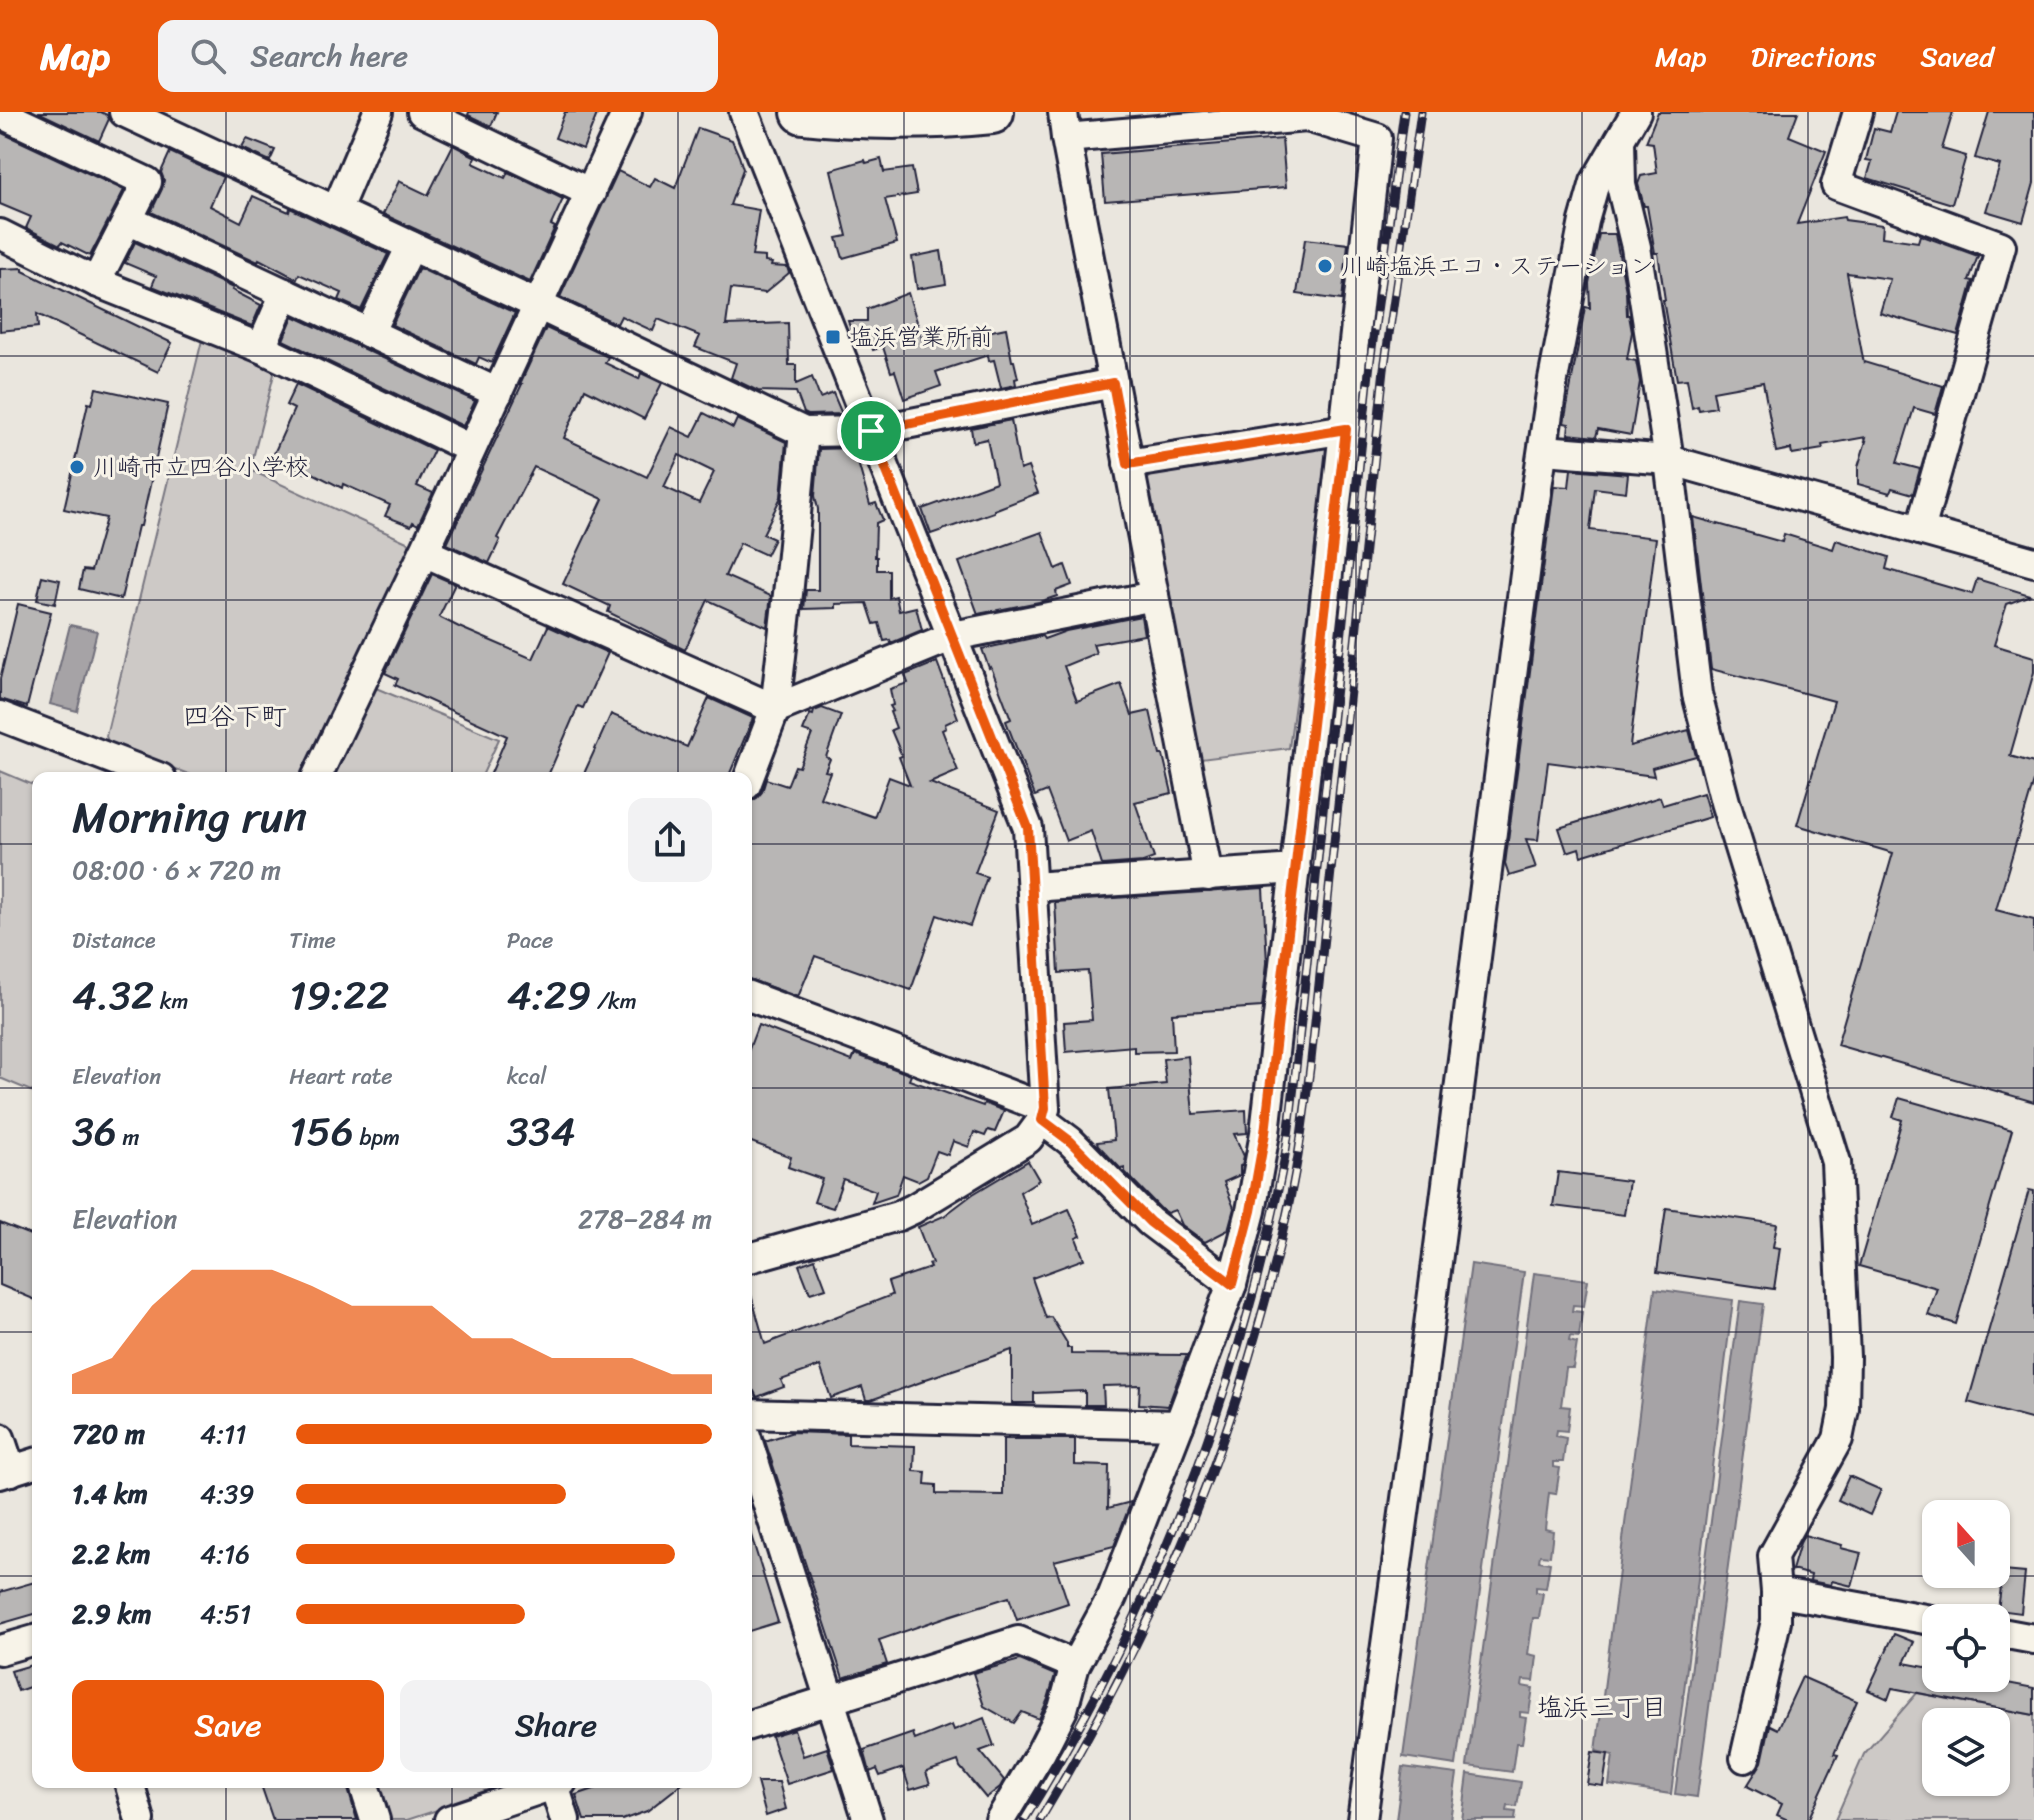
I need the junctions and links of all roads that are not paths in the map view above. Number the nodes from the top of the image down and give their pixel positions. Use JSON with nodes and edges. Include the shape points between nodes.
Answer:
{"nodes":[{"id":1,"x":124,"y":112,"type":"edge"},
{"id":2,"x":378,"y":112,"type":"edge"},
{"id":3,"x":422,"y":112,"type":"edge"},
{"id":4,"x":627,"y":112,"type":"edge"},
{"id":5,"x":744,"y":112,"type":"edge"},
{"id":6,"x":803,"y":112,"type":"edge"},
{"id":7,"x":992,"y":112,"type":"edge"},
{"id":8,"x":1636,"y":112,"type":"edge"},
{"id":9,"x":1858,"y":112,"type":"edge"},
{"id":10,"x":0,"y":113,"type":"edge"},
{"id":11,"x":1307,"y":114,"type":"edge"},
{"id":12,"x":37,"y":120,"type":"edge"},
{"id":13,"x":1064,"y":125,"type":"edge"},
{"id":14,"x":1620,"y":139,"type":"junction"},
{"id":15,"x":591,"y":193,"type":"junction"},
{"id":16,"x":336,"y":211,"type":"junction"},
{"id":17,"x":128,"y":220,"type":"junction"},
{"id":18,"x":0,"y":234,"type":"edge"},
{"id":19,"x":411,"y":246,"type":"junction"},
{"id":20,"x":96,"y":282,"type":"junction"},
{"id":21,"x":285,"y":293,"type":"junction"},
{"id":22,"x":538,"y":305,"type":"junction"},
{"id":23,"x":369,"y":333,"type":"junction"},
{"id":24,"x":261,"y":348,"type":"junction"},
{"id":25,"x":1113,"y":383,"type":"junction"},
{"id":26,"x":498,"y":393,"type":"junction"},
{"id":27,"x":1346,"y":429,"type":"junction"},
{"id":28,"x":871,"y":431,"type":"junction"},
{"id":29,"x":804,"y":432,"type":"junction"},
{"id":30,"x":471,"y":449,"type":"junction"},
{"id":31,"x":1544,"y":450,"type":"junction"},
{"id":32,"x":1669,"y":460,"type":"junction"},
{"id":33,"x":1128,"y":464,"type":"junction"},
{"id":34,"x":1920,"y":530,"type":"junction"},
{"id":35,"x":424,"y":552,"type":"junction"},
{"id":36,"x":2034,"y":562,"type":"edge"},
{"id":37,"x":1154,"y":596,"type":"junction"},
{"id":38,"x":953,"y":636,"type":"junction"},
{"id":39,"x":775,"y":709,"type":"junction"},
{"id":40,"x":0,"y":716,"type":"edge"},
{"id":41,"x":145,"y":772,"type":"edge"},
{"id":42,"x":319,"y":772,"type":"edge"},
{"id":43,"x":751,"y":772,"type":"edge"},
{"id":44,"x":1296,"y":869,"type":"junction"},
{"id":45,"x":1208,"y":876,"type":"junction"},
{"id":46,"x":1032,"y":887,"type":"junction"},
{"id":47,"x":752,"y":997,"type":"edge"},
{"id":48,"x":1043,"y":1114,"type":"junction"},
{"id":49,"x":752,"y":1257,"type":"edge"},
{"id":50,"x":1232,"y":1284,"type":"junction"},
{"id":51,"x":752,"y":1414,"type":"edge"},
{"id":52,"x":1179,"y":1425,"type":"junction"},
{"id":53,"x":0,"y":1438,"type":"edge"},
{"id":54,"x":752,"y":1455,"type":"edge"},
{"id":55,"x":24,"y":1470,"type":"edge"},
{"id":56,"x":1776,"y":1592,"type":"junction"},
{"id":57,"x":1922,"y":1618,"type":"edge"},
{"id":58,"x":2010,"y":1635,"type":"edge"},
{"id":59,"x":2034,"y":1639,"type":"edge"},
{"id":60,"x":32,"y":1641,"type":"edge"},
{"id":61,"x":0,"y":1650,"type":"edge"},
{"id":62,"x":1075,"y":1665,"type":"junction"},
{"id":63,"x":831,"y":1700,"type":"junction"},
{"id":64,"x":752,"y":1724,"type":"edge"},
{"id":65,"x":1745,"y":1758,"type":"dead end"},
{"id":66,"x":131,"y":1788,"type":"edge"},
{"id":67,"x":365,"y":1788,"type":"edge"},
{"id":68,"x":542,"y":1788,"type":"edge"},
{"id":69,"x":557,"y":1788,"type":"edge"},
{"id":70,"x":140,"y":1820,"type":"edge"},
{"id":71,"x":375,"y":1820,"type":"edge"},
{"id":72,"x":449,"y":1820,"type":"edge"},
{"id":73,"x":565,"y":1820,"type":"edge"},
{"id":74,"x":868,"y":1820,"type":"edge"},
{"id":75,"x":1000,"y":1820,"type":"edge"},
{"id":76,"x":1362,"y":1820,"type":"edge"}],
"edges":[{"from":1,"to":16,"type":"street"},
{"from":2,"to":16,"type":"street"},
{"from":3,"to":15,"type":"street"},
{"from":4,"to":15,"type":"street"},
{"from":5,"to":28,"type":"street"},
{"from":6,"to":7,"type":"highway"},
{"from":8,"to":14,"type":"street"},
{"from":9,"to":34,"type":"street","via":[[1836,185],[2001,246]]},
{"from":10,"to":12,"type":"street"},
{"from":11,"to":13,"type":"street"},
{"from":11,"to":27,"type":"street","via":[[1377,138]]},
{"from":12,"to":17,"type":"street","via":[[147,182]]},
{"from":13,"to":25,"type":"street"},
{"from":14,"to":31,"type":"street","via":[[1595,182],[1584,221]]},
{"from":14,"to":32,"type":"street","via":[[1621,185],[1636,247]]},
{"from":15,"to":22,"type":"street"},
{"from":16,"to":19,"type":"street"},
{"from":17,"to":20,"type":"street"},
{"from":17,"to":21,"type":"street"},
{"from":18,"to":20,"type":"street"},
{"from":19,"to":22,"type":"street"},
{"from":19,"to":23,"type":"street"},
{"from":20,"to":24,"type":"street"},
{"from":21,"to":23,"type":"street"},
{"from":21,"to":24,"type":"street"},
{"from":22,"to":26,"type":"street"},
{"from":22,"to":29,"type":"street"},
{"from":23,"to":26,"type":"street"},
{"from":24,"to":30,"type":"street"},
{"from":25,"to":28,"type":"street"},
{"from":25,"to":33,"type":"street"},
{"from":26,"to":30,"type":"street"},
{"from":27,"to":33,"type":"street"},
{"from":27,"to":44,"type":"street"},
{"from":28,"to":29,"type":"street"},
{"from":28,"to":38,"type":"street"},
{"from":29,"to":39,"type":"street"},
{"from":30,"to":35,"type":"street"},
{"from":31,"to":32,"type":"street"},
{"from":31,"to":76,"type":"street"},
{"from":32,"to":34,"type":"street"},
{"from":32,"to":56,"type":"street","via":[[1697,694],[1836,1162],[1844,1409],[1838,1439],[1773,1556]]},
{"from":33,"to":37,"type":"street"},
{"from":34,"to":36,"type":"street"},
{"from":35,"to":39,"type":"street"},
{"from":35,"to":42,"type":"street"},
{"from":37,"to":38,"type":"street"},
{"from":37,"to":45,"type":"street"},
{"from":38,"to":39,"type":"street"},
{"from":38,"to":46,"type":"street","via":[[1026,820]]},
{"from":39,"to":43,"type":"street"},
{"from":40,"to":41,"type":"street"},
{"from":44,"to":45,"type":"street"},
{"from":44,"to":50,"type":"street","via":[[1265,1133]]},
{"from":45,"to":46,"type":"street"},
{"from":46,"to":48,"type":"street"},
{"from":47,"to":48,"type":"street"},
{"from":48,"to":49,"type":"street","via":[[1028,1139],[906,1212]]},
{"from":48,"to":50,"type":"street","via":[[1150,1222]]},
{"from":50,"to":52,"type":"street"},
{"from":51,"to":52,"type":"street"},
{"from":52,"to":62,"type":"street","via":[[1112,1597]]},
{"from":53,"to":55,"type":"street"},
{"from":54,"to":63,"type":"street"},
{"from":56,"to":57,"type":"street"},
{"from":56,"to":65,"type":"street","via":[[1776,1621]]},
{"from":58,"to":59,"type":"street"},
{"from":60,"to":61,"type":"street"},
{"from":62,"to":63,"type":"street","via":[[1018,1641]]},
{"from":62,"to":75,"type":"street","via":[[1063,1709]]},
{"from":63,"to":64,"type":"street"},
{"from":63,"to":74,"type":"street"},
{"from":66,"to":70,"type":"street"},
{"from":67,"to":71,"type":"street"},
{"from":68,"to":72,"type":"street"},
{"from":69,"to":73,"type":"street"}]}
